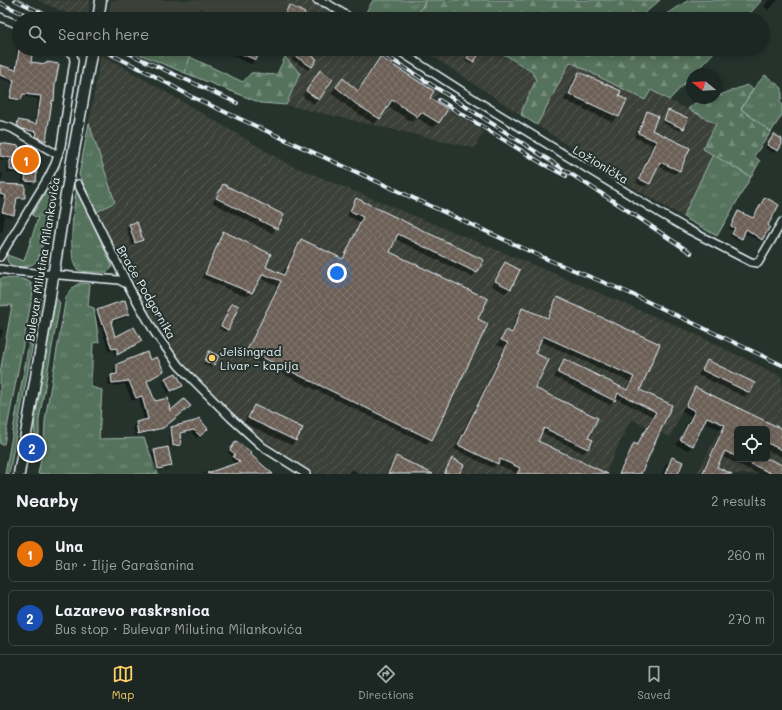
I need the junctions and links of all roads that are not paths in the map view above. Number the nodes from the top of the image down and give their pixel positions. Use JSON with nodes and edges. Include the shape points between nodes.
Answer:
{"nodes":[{"id":1,"x":101,"y":0,"type":"edge"},
{"id":2,"x":317,"y":0,"type":"edge"},
{"id":3,"x":99,"y":12,"type":"edge"},
{"id":4,"x":341,"y":12,"type":"edge"},
{"id":5,"x":0,"y":17,"type":"edge"},
{"id":6,"x":12,"y":22,"type":"edge"},
{"id":7,"x":73,"y":56,"type":"edge"},
{"id":8,"x":91,"y":56,"type":"edge"},
{"id":9,"x":407,"y":56,"type":"edge"},
{"id":10,"x":0,"y":125,"type":"edge"},
{"id":11,"x":58,"y":155,"type":"junction"},
{"id":12,"x":78,"y":184,"type":"tunnel mouth"},
{"id":13,"x":782,"y":222,"type":"edge"},
{"id":14,"x":0,"y":256,"type":"edge"},
{"id":15,"x":0,"y":269,"type":"edge"},
{"id":16,"x":53,"y":275,"type":"junction"},
{"id":17,"x":127,"y":284,"type":"junction"},
{"id":18,"x":19,"y":474,"type":"edge"},
{"id":19,"x":306,"y":474,"type":"edge"}],
"edges":[{"from":1,"to":3,"type":"street"},
{"from":2,"to":4,"type":"street"},
{"from":5,"to":6,"type":"street"},
{"from":7,"to":11,"type":"street"},
{"from":8,"to":16,"type":"street","name":"Bulevar Milutina Milankovića","bridge":true},
{"from":9,"to":13,"type":"street","name":"Ložionička","via":[[663,215],[751,262],[758,263]]},
{"from":10,"to":11,"type":"street","via":[[11,128]]},
{"from":11,"to":14,"type":"street","via":[[48,178]]},
{"from":12,"to":17,"type":"street","name":"Braće Podgornika"},
{"from":15,"to":16,"type":"street"},
{"from":16,"to":17,"type":"street","via":[[119,280]]},
{"from":16,"to":18,"type":"street","name":"Bulevar Milutina Milankovića"},
{"from":17,"to":19,"type":"street","name":"Braće Podgornika","via":[[155,333],[179,366],[263,447]]}]}
